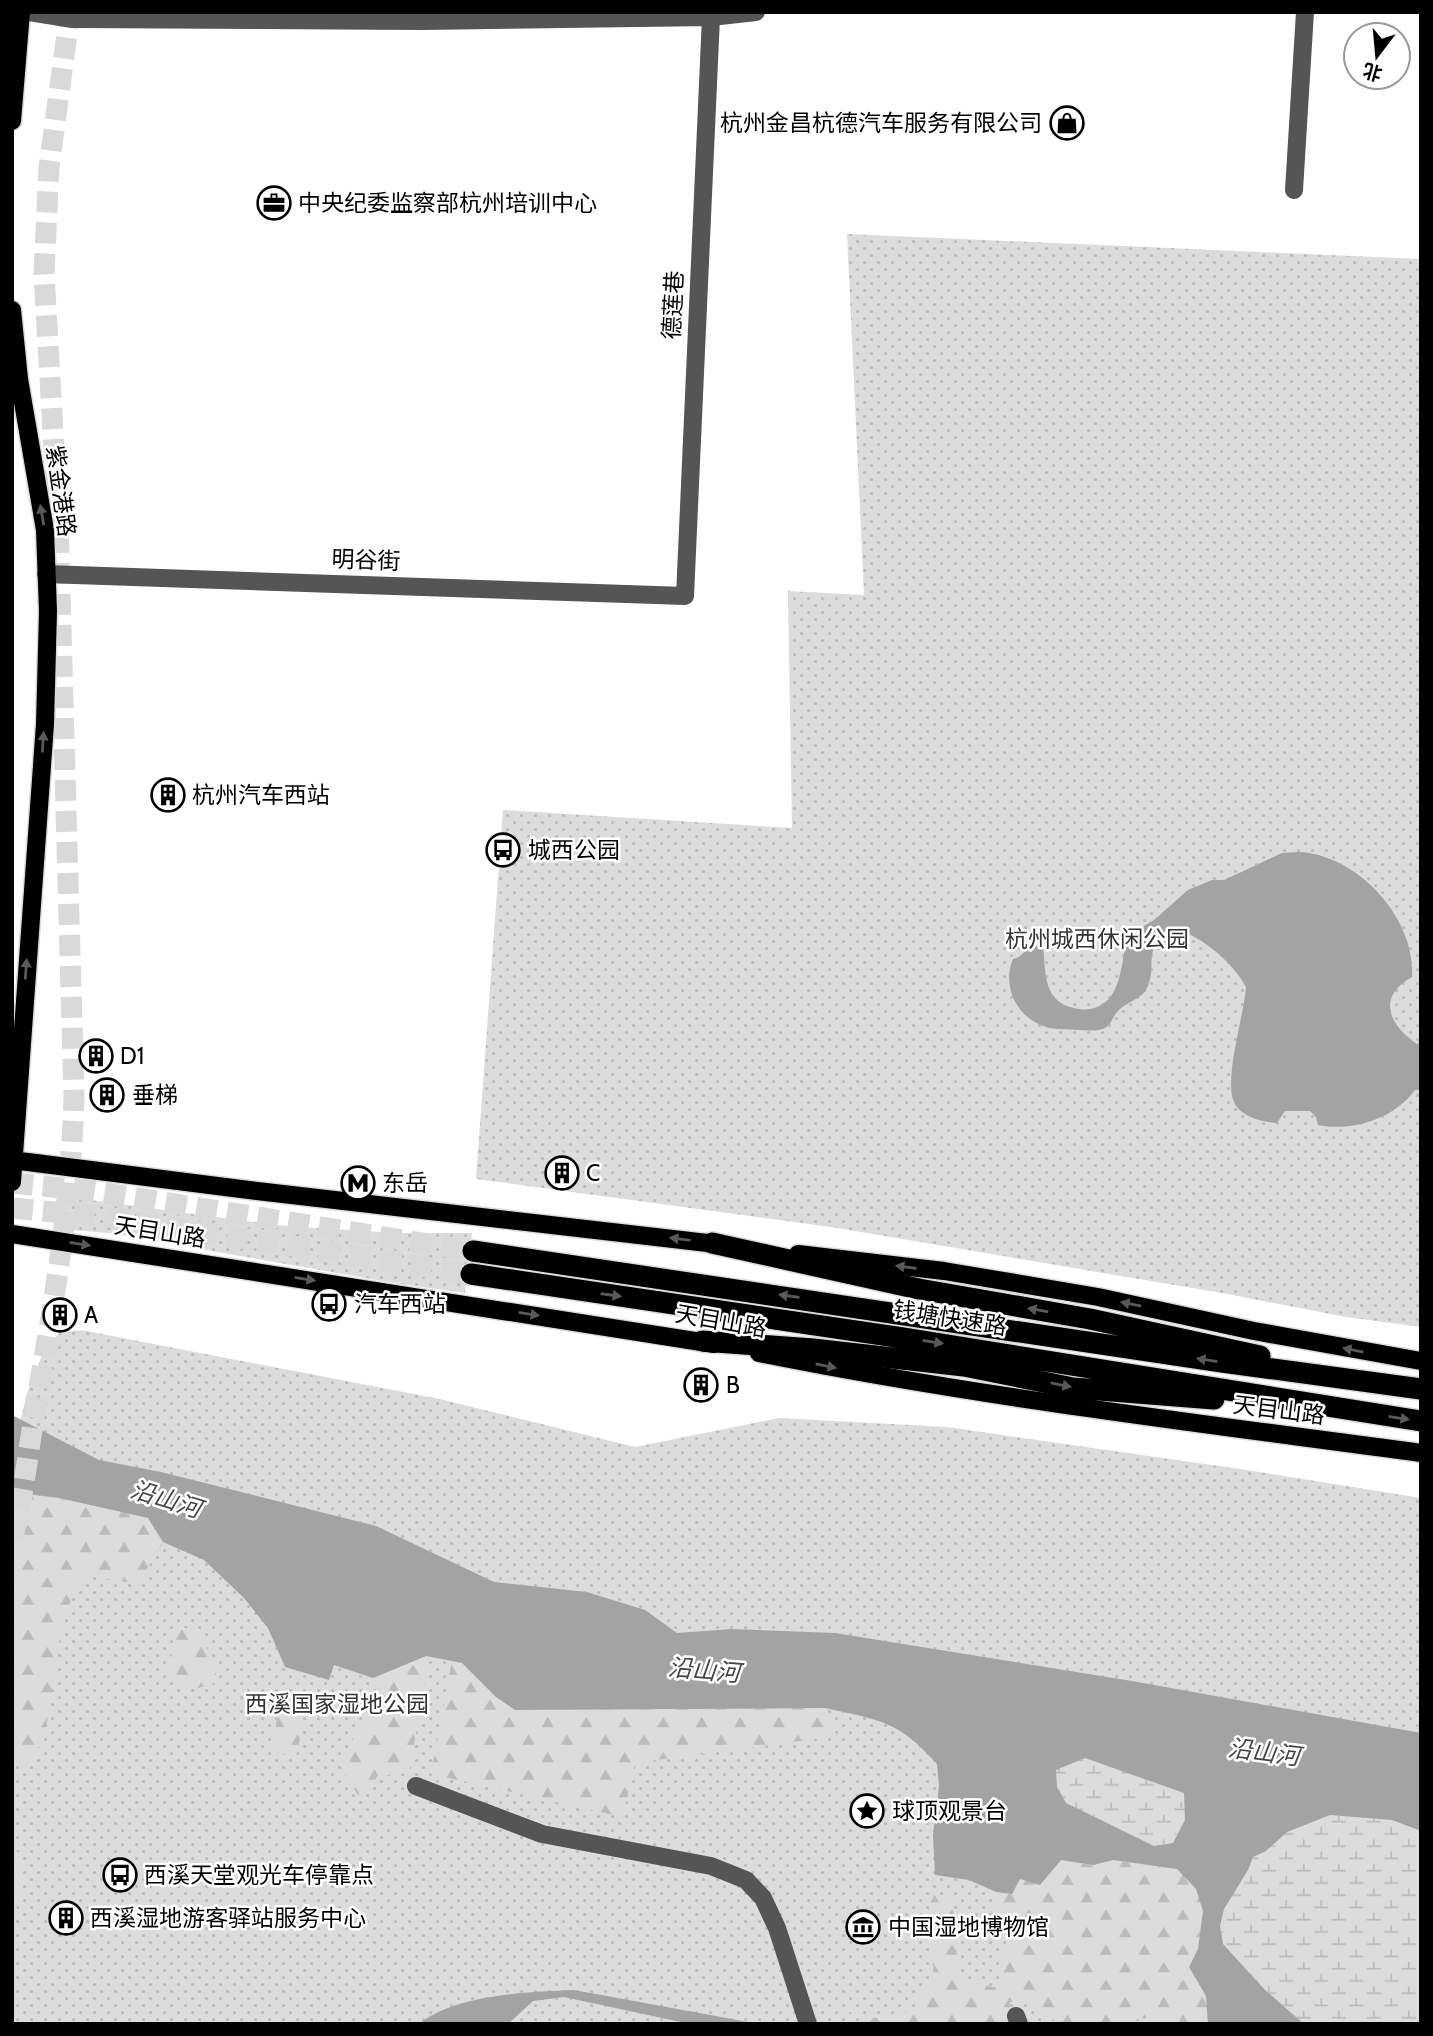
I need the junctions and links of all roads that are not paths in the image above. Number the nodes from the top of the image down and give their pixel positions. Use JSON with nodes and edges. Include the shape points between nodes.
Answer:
{"nodes":[{"id":1,"x":21,"y":12,"type":"edge"},
{"id":2,"x":29,"y":12,"type":"edge"},
{"id":3,"x":757,"y":12,"type":"edge"},
{"id":4,"x":1305,"y":12,"type":"edge"},
{"id":5,"x":711,"y":17,"type":"junction"},
{"id":6,"x":12,"y":121,"type":"edge"},
{"id":7,"x":1294,"y":190,"type":"dead end"},
{"id":8,"x":12,"y":310,"type":"edge"},
{"id":9,"x":46,"y":574,"type":"junction"},
{"id":10,"x":685,"y":596,"type":"joint"},
{"id":11,"x":13,"y":1160,"type":"edge"},
{"id":12,"x":12,"y":1182,"type":"edge"},
{"id":13,"x":12,"y":1234,"type":"edge"},
{"id":14,"x":712,"y":1243,"type":"junction"},
{"id":15,"x":473,"y":1251,"type":"tunnel mouth"},
{"id":16,"x":471,"y":1275,"type":"tunnel mouth"},
{"id":17,"x":702,"y":1341,"type":"junction"},
{"id":18,"x":1421,"y":1361,"type":"edge"},
{"id":19,"x":1343,"y":1377,"type":"junction"},
{"id":20,"x":1421,"y":1389,"type":"edge"},
{"id":21,"x":1336,"y":1408,"type":"junction"},
{"id":22,"x":1421,"y":1421,"type":"edge"},
{"id":23,"x":1421,"y":1453,"type":"edge"},
{"id":24,"x":416,"y":1786,"type":"dead end"},
{"id":25,"x":808,"y":2024,"type":"edge"}],
"edges":[{"from":1,"to":6,"type":"main road"},
{"from":2,"to":5,"type":"street","via":[[86,19]]},
{"from":3,"to":5,"type":"street"},
{"from":4,"to":7,"type":"street"},
{"from":5,"to":10,"type":"street","name":"德莲巷"},
{"from":9,"to":8,"type":"main road","name":"紫金港路","one_way":true,"via":[[45,530]]},
{"from":9,"to":10,"type":"street","name":"明谷街"},
{"from":11,"to":9,"type":"main road","name":"紫金港路","one_way":true,"via":[[45,724]]},
{"from":11,"to":12,"type":"main road","name":"紫金港路"},
{"from":14,"to":11,"type":"main road","one_way":true},
{"from":13,"to":17,"type":"main road","name":"天目山路","one_way":true},
{"from":18,"to":14,"type":"main road","one_way":true,"via":[[1098,1297]]},
{"from":19,"to":14,"type":"highway","one_way":true,"via":[[1223,1346],[919,1289]]},
{"from":19,"to":15,"type":"highway","name":"钱塘快速路","one_way":true},
{"from":16,"to":21,"type":"highway","name":"钱塘快速路","one_way":true},
{"from":17,"to":21,"type":"highway","one_way":true,"via":[[964,1366],[1073,1388]]},
{"from":17,"to":23,"type":"main road","name":"天目山路","one_way":true,"via":[[856,1372],[1054,1403]]},
{"from":19,"to":20,"type":"highway","name":"钱塘快速路"},
{"from":21,"to":22,"type":"highway","name":"钱塘快速路","one_way":true},
{"from":24,"to":25,"type":"street","via":[[542,1834],[711,1866],[746,1880],[763,1898],[778,1928]]}]}
